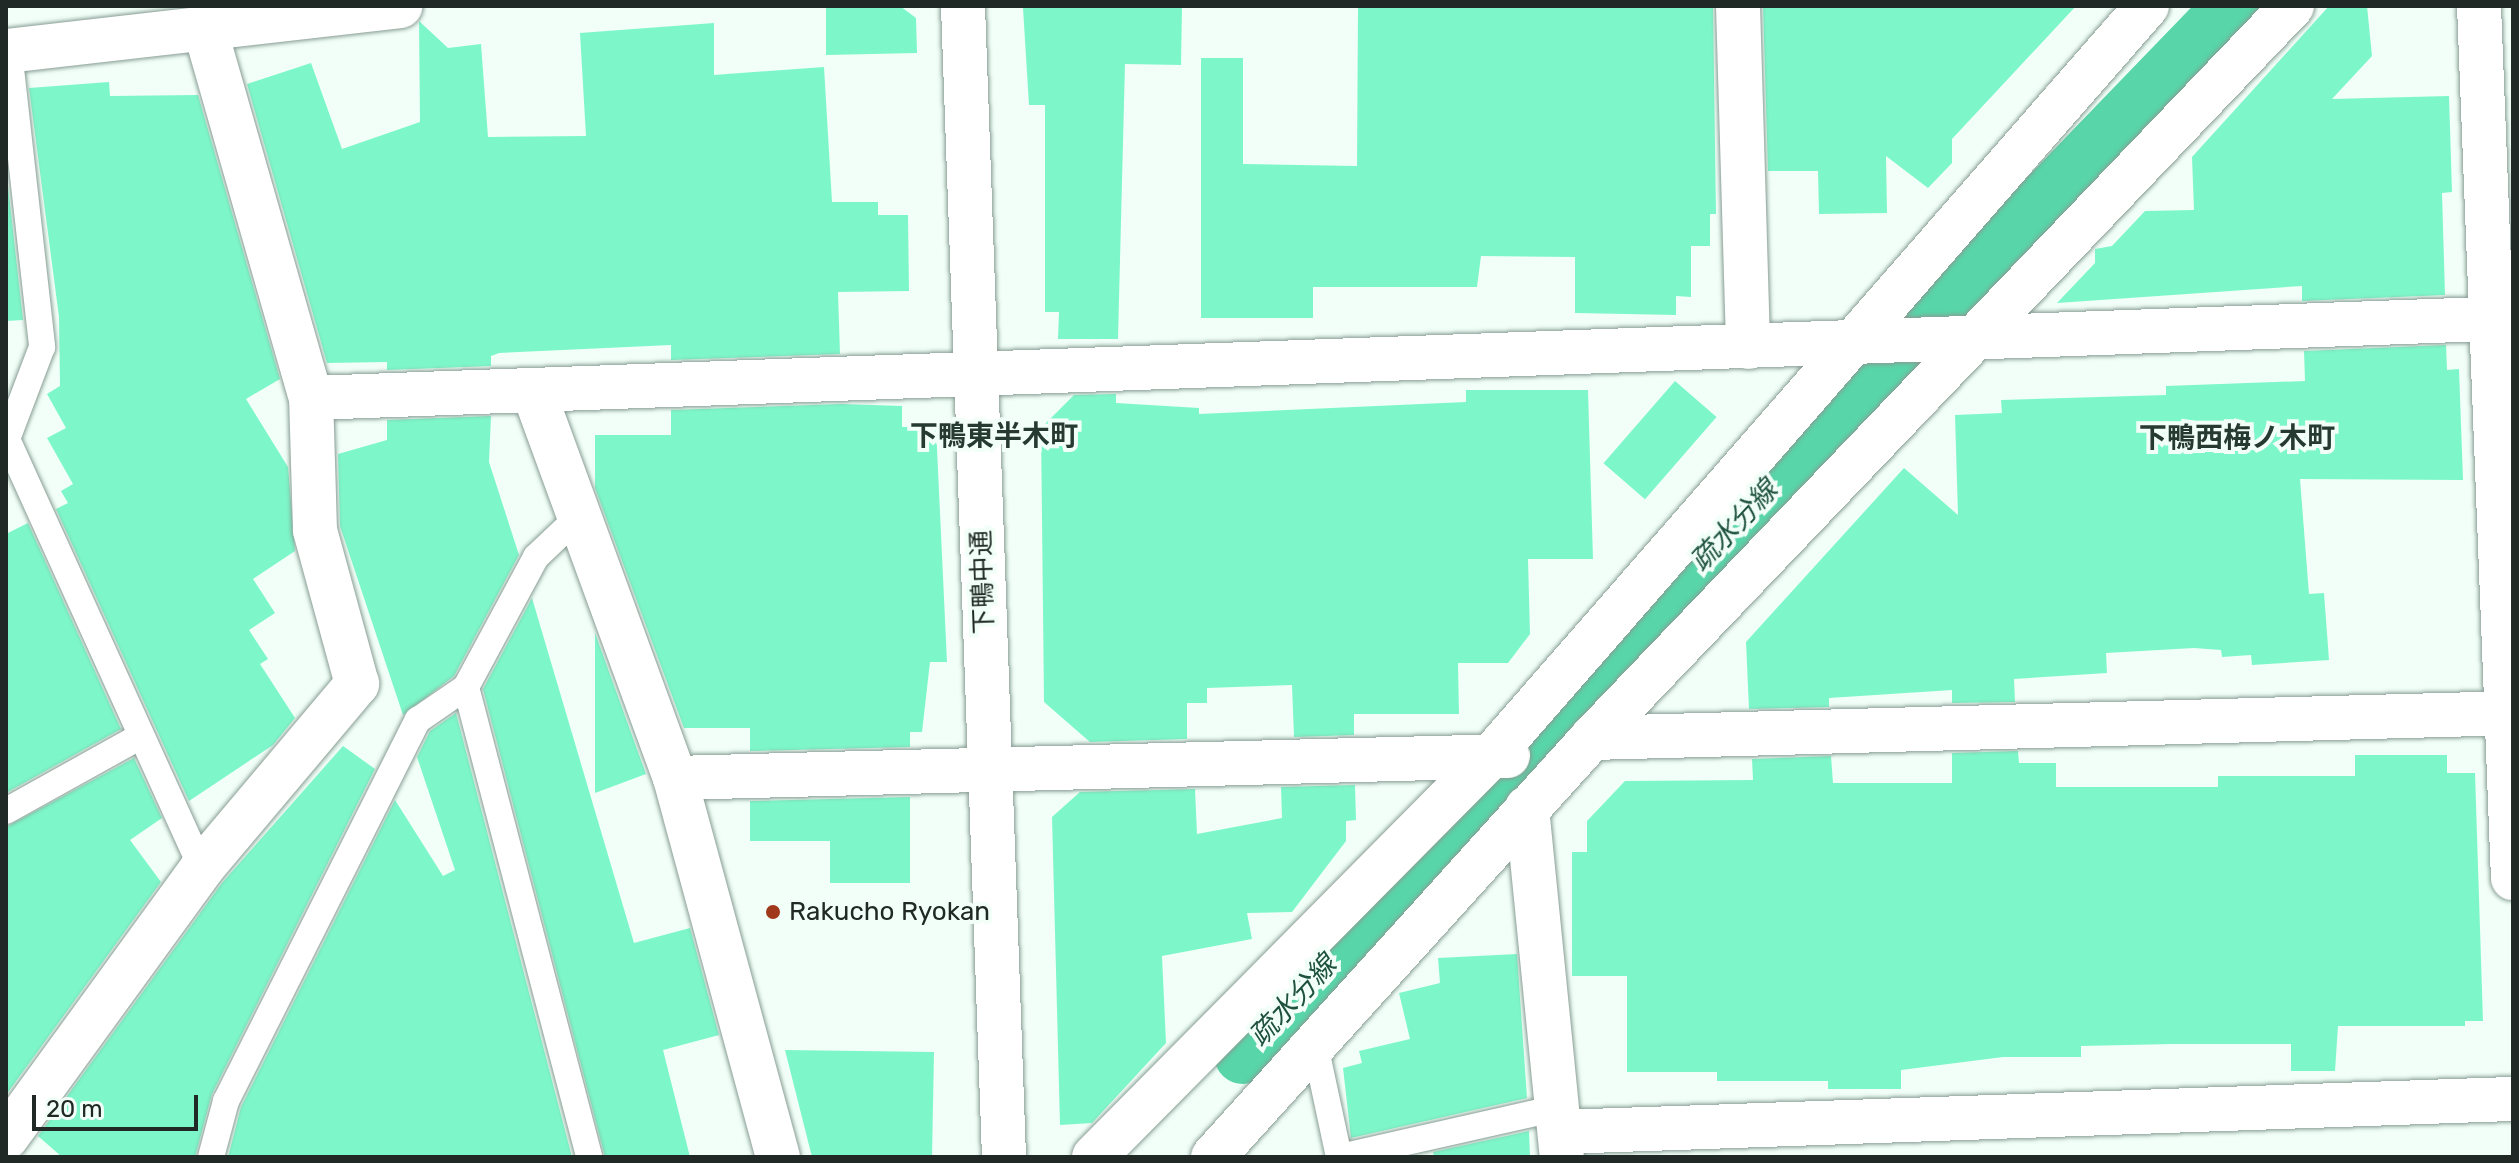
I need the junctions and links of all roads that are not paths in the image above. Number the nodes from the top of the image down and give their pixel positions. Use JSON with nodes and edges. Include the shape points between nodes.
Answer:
{"nodes":[{"id":1,"x":400,"y":6,"type":"edge"},
{"id":2,"x":963,"y":6,"type":"edge"},
{"id":3,"x":1738,"y":6,"type":"edge"},
{"id":4,"x":2147,"y":6,"type":"edge"},
{"id":5,"x":2292,"y":6,"type":"edge"},
{"id":6,"x":2479,"y":6,"type":"edge"},
{"id":7,"x":205,"y":29,"type":"junction"},
{"id":8,"x":7,"y":51,"type":"edge"},
{"id":9,"x":2502,"y":318,"type":"edge"},
{"id":10,"x":1977,"y":338,"type":"junction"},
{"id":11,"x":1848,"y":343,"type":"junction"},
{"id":12,"x":1748,"y":347,"type":"junction"},
{"id":13,"x":976,"y":375,"type":"junction"},
{"id":14,"x":533,"y":390,"type":"junction"},
{"id":15,"x":311,"y":398,"type":"junction"},
{"id":16,"x":18,"y":492,"type":"edge"},
{"id":17,"x":579,"y":516,"type":"junction"},
{"id":18,"x":466,"y":687,"type":"junction"},
{"id":19,"x":2510,"y":713,"type":"edge"},
{"id":20,"x":139,"y":737,"type":"junction"},
{"id":21,"x":1592,"y":738,"type":"junction"},
{"id":22,"x":1495,"y":752,"type":"junction"},
{"id":23,"x":989,"y":768,"type":"junction"},
{"id":24,"x":1560,"y":772,"type":"junction"},
{"id":25,"x":675,"y":778,"type":"junction"},
{"id":26,"x":1527,"y":808,"type":"junction"},
{"id":27,"x":6,"y":811,"type":"edge"},
{"id":28,"x":202,"y":868,"type":"junction"},
{"id":29,"x":2513,"y":878,"type":"edge"},
{"id":30,"x":1315,"y":1045,"type":"junction"},
{"id":31,"x":2513,"y":1099,"type":"edge"},
{"id":32,"x":1561,"y":1132,"type":"edge"},
{"id":33,"x":6,"y":1138,"type":"edge"},
{"id":34,"x":211,"y":1157,"type":"edge"},
{"id":35,"x":589,"y":1157,"type":"edge"},
{"id":36,"x":778,"y":1157,"type":"edge"},
{"id":37,"x":1004,"y":1157,"type":"edge"},
{"id":38,"x":1094,"y":1157,"type":"edge"},
{"id":39,"x":1213,"y":1157,"type":"edge"},
{"id":40,"x":1340,"y":1157,"type":"edge"}],
"edges":[{"from":1,"to":7,"type":"street"},
{"from":2,"to":13,"type":"street","name":"下鴨中通"},
{"from":3,"to":12,"type":"street"},
{"from":4,"to":11,"type":"street"},
{"from":5,"to":10,"type":"street"},
{"from":6,"to":9,"type":"street"},
{"from":7,"to":8,"type":"street"},
{"from":7,"to":15,"type":"street"},
{"from":8,"to":16,"type":"lane","via":[[42,347],[7,439]]},
{"from":9,"to":10,"type":"street"},
{"from":9,"to":19,"type":"street"},
{"from":10,"to":11,"type":"street"},
{"from":10,"to":21,"type":"street"},
{"from":11,"to":12,"type":"street"},
{"from":11,"to":22,"type":"street"},
{"from":12,"to":13,"type":"street"},
{"from":13,"to":14,"type":"street"},
{"from":13,"to":23,"type":"street","name":"下鴨中通"},
{"from":14,"to":15,"type":"street"},
{"from":14,"to":17,"type":"street"},
{"from":15,"to":28,"type":"street","via":[[315,530],[357,684]]},
{"from":16,"to":20,"type":"lane"},
{"from":17,"to":18,"type":"lane","via":[[536,557]]},
{"from":17,"to":25,"type":"street"},
{"from":18,"to":34,"type":"lane","via":[[418,720],[226,1101]]},
{"from":18,"to":35,"type":"lane"},
{"from":19,"to":21,"type":"street"},
{"from":19,"to":29,"type":"street"},
{"from":20,"to":27,"type":"lane"},
{"from":20,"to":28,"type":"lane"},
{"from":21,"to":24,"type":"street"},
{"from":22,"to":23,"type":"street"},
{"from":22,"to":24,"type":"street"},
{"from":22,"to":38,"type":"street"},
{"from":23,"to":25,"type":"street"},
{"from":23,"to":37,"type":"street","name":"下鴨中通"},
{"from":24,"to":26,"type":"street"},
{"from":25,"to":36,"type":"street"},
{"from":26,"to":30,"type":"street"},
{"from":26,"to":32,"type":"street"},
{"from":28,"to":33,"type":"street"},
{"from":30,"to":39,"type":"street"},
{"from":30,"to":40,"type":"lane"},
{"from":31,"to":32,"type":"street"},
{"from":32,"to":40,"type":"lane"}]}
